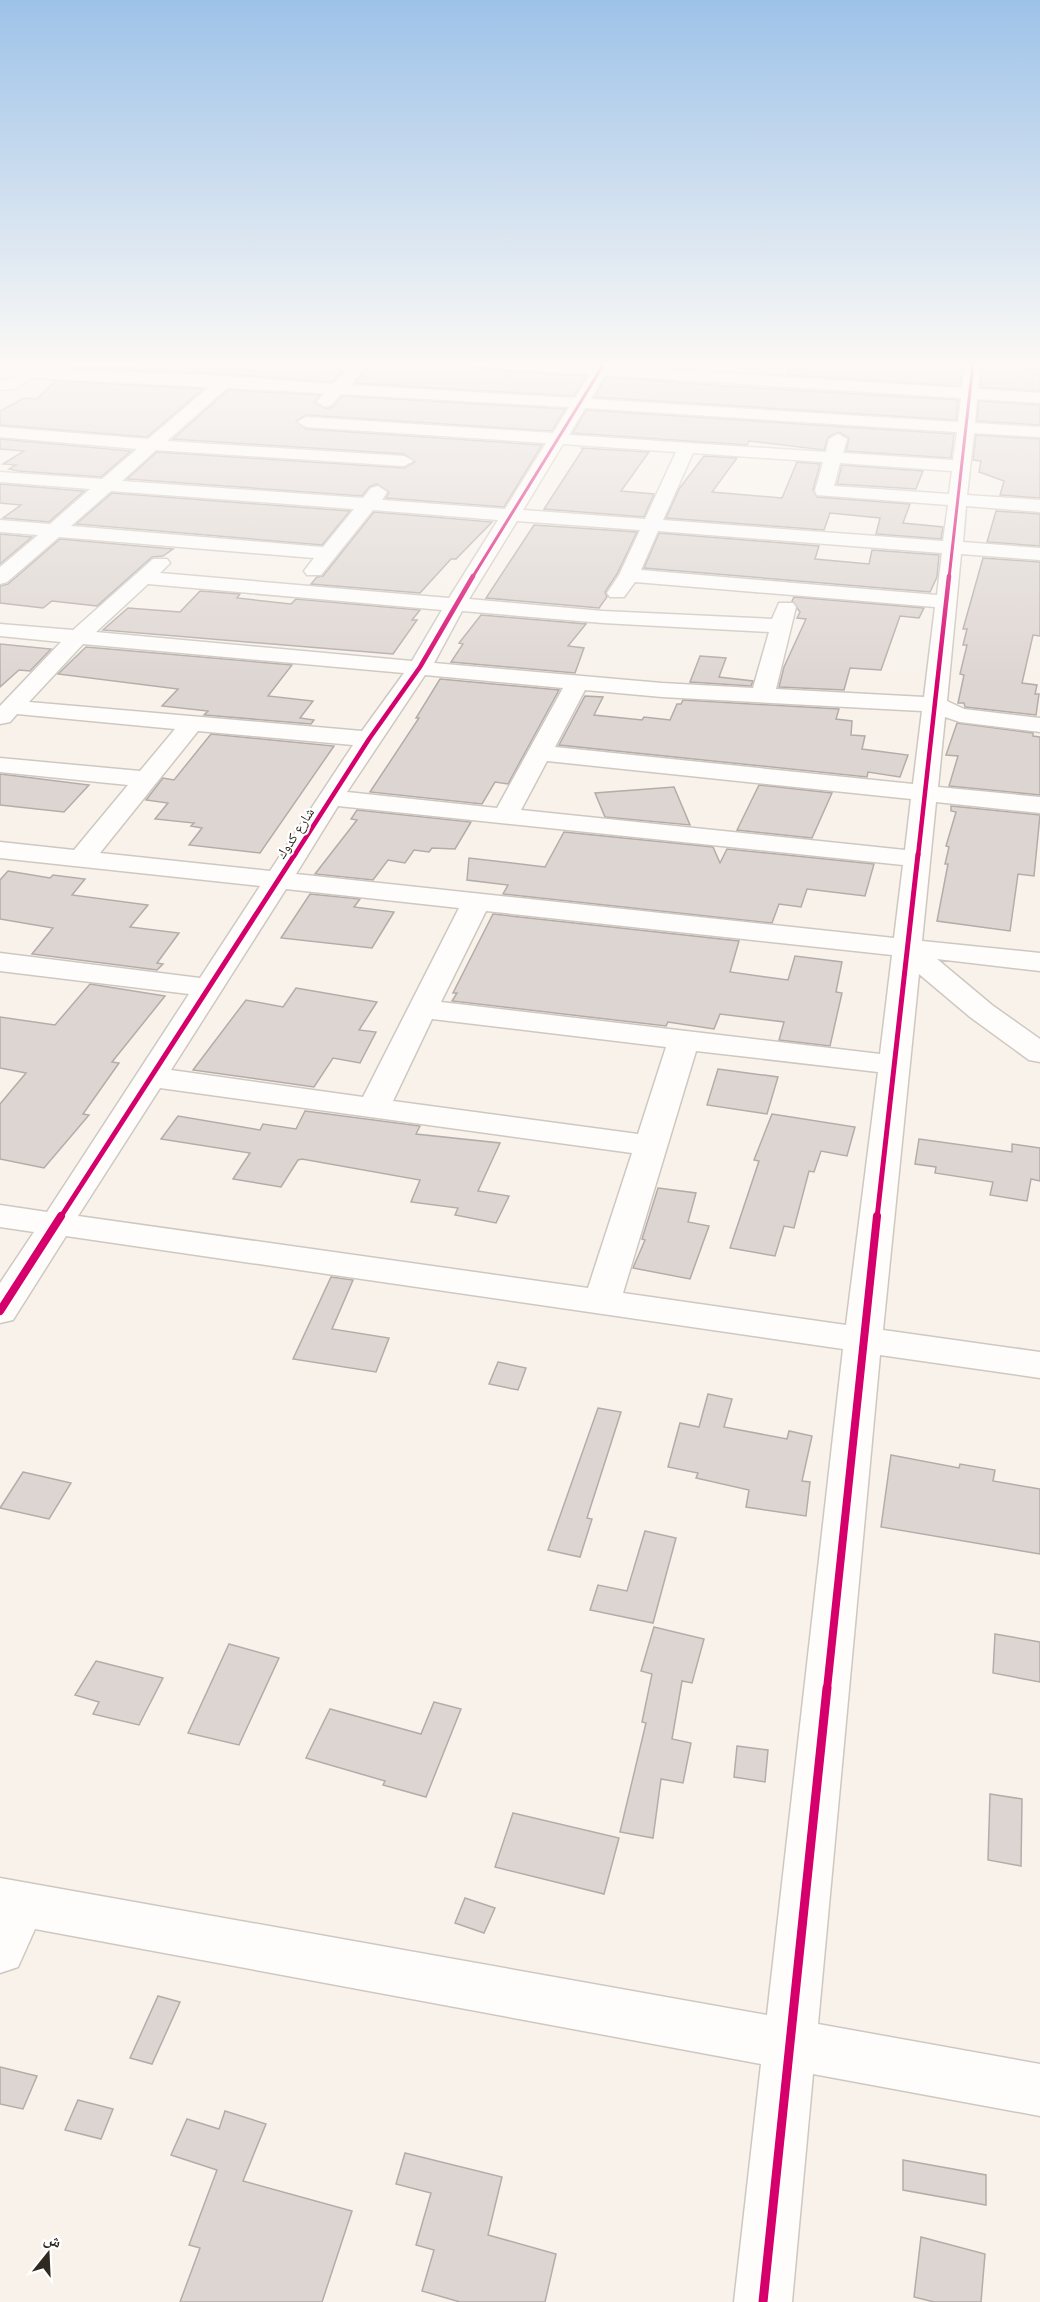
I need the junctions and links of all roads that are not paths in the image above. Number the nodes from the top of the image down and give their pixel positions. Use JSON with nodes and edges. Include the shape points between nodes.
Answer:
{"nodes":[{"id":1,"x":123,"y":471,"type":"edge"},
{"id":2,"x":396,"y":471,"type":"edge"},
{"id":3,"x":538,"y":471,"type":"edge"},
{"id":4,"x":675,"y":471,"type":"edge"},
{"id":5,"x":829,"y":471,"type":"edge"},
{"id":6,"x":898,"y":471,"type":"edge"},
{"id":7,"x":961,"y":471,"type":"edge"},
{"id":8,"x":0,"y":477,"type":"edge"},
{"id":9,"x":959,"y":484,"type":"junction"},
{"id":10,"x":107,"y":485,"type":"junction"},
{"id":11,"x":369,"y":504,"type":"junction"},
{"id":12,"x":1040,"y":506,"type":"edge"},
{"id":13,"x":511,"y":514,"type":"junction"},
{"id":14,"x":650,"y":525,"type":"junction"},
{"id":15,"x":0,"y":526,"type":"edge"},
{"id":16,"x":54,"y":531,"type":"junction"},
{"id":17,"x":184,"y":542,"type":"junction"},
{"id":18,"x":953,"y":547,"type":"junction"},
{"id":19,"x":328,"y":553,"type":"junction"},
{"id":20,"x":1040,"y":554,"type":"edge"},
{"id":21,"x":629,"y":575,"type":"junction"},
{"id":22,"x":0,"y":578,"type":"edge"},
{"id":23,"x":144,"y":578,"type":"junction"},
{"id":24,"x":791,"y":588,"type":"junction"},
{"id":25,"x":298,"y":591,"type":"junction"},
{"id":26,"x":946,"y":602,"type":"junction"},
{"id":27,"x":455,"y":605,"type":"junction"},
{"id":28,"x":603,"y":617,"type":"junction"},
{"id":29,"x":781,"y":626,"type":"junction"},
{"id":30,"x":0,"y":630,"type":"edge"},
{"id":31,"x":78,"y":637,"type":"junction"},
{"id":32,"x":420,"y":667,"type":"junction"},
{"id":33,"x":578,"y":682,"type":"junction"},
{"id":34,"x":763,"y":695,"type":"junction"},
{"id":35,"x":935,"y":705,"type":"junction"},
{"id":36,"x":6,"y":713,"type":"edge"},
{"id":37,"x":192,"y":723,"type":"junction"},
{"id":38,"x":1040,"y":725,"type":"edge"},
{"id":39,"x":369,"y":739,"type":"junction"},
{"id":40,"x":538,"y":753,"type":"junction"},
{"id":41,"x":0,"y":765,"type":"edge"},
{"id":42,"x":146,"y":779,"type":"junction"},
{"id":43,"x":924,"y":794,"type":"junction"},
{"id":44,"x":332,"y":798,"type":"junction"},
{"id":45,"x":1040,"y":804,"type":"edge"},
{"id":46,"x":506,"y":815,"type":"junction"},
{"id":47,"x":0,"y":850,"type":"edge"},
{"id":48,"x":81,"y":859,"type":"junction"},
{"id":49,"x":918,"y":859,"type":"junction"},
{"id":50,"x":279,"y":880,"type":"junction"},
{"id":51,"x":476,"y":902,"type":"junction"},
{"id":52,"x":908,"y":949,"type":"junction"},
{"id":53,"x":1040,"y":962,"type":"edge"},
{"id":54,"x":4,"y":968,"type":"edge"},
{"id":55,"x":209,"y":988,"type":"junction"},
{"id":56,"x":423,"y":1009,"type":"junction"},
{"id":57,"x":684,"y":1040,"type":"junction"},
{"id":58,"x":1040,"y":1053,"type":"edge"},
{"id":59,"x":894,"y":1065,"type":"junction"},
{"id":60,"x":151,"y":1077,"type":"junction"},
{"id":61,"x":373,"y":1108,"type":"junction"},
{"id":62,"x":651,"y":1146,"type":"junction"},
{"id":63,"x":0,"y":1216,"type":"edge"},
{"id":64,"x":56,"y":1223,"type":"junction"},
{"id":65,"x":602,"y":1302,"type":"junction"},
{"id":66,"x":0,"y":1311,"type":"edge"},
{"id":67,"x":863,"y":1340,"type":"junction"},
{"id":68,"x":1040,"y":1365,"type":"edge"},
{"id":69,"x":11,"y":1902,"type":"edge"},
{"id":70,"x":0,"y":1950,"type":"edge"},
{"id":71,"x":790,"y":2044,"type":"junction"},
{"id":72,"x":1040,"y":2090,"type":"edge"},
{"id":73,"x":763,"y":2302,"type":"edge"}],
"edges":[{"from":1,"to":10,"type":"street"},
{"from":2,"to":11,"type":"street"},
{"from":3,"to":13,"type":"street","name":"شارع كدوك"},
{"from":4,"to":14,"type":"street"},
{"from":5,"to":9,"type":"street","via":[[824,491]]},
{"from":6,"to":9,"type":"street"},
{"from":7,"to":9,"type":"street"},
{"from":8,"to":10,"type":"street"},
{"from":9,"to":12,"type":"street"},
{"from":9,"to":18,"type":"street"},
{"from":10,"to":11,"type":"street"},
{"from":10,"to":16,"type":"street"},
{"from":11,"to":13,"type":"street"},
{"from":11,"to":19,"type":"street"},
{"from":13,"to":14,"type":"street"},
{"from":13,"to":27,"type":"street","name":"شارع كدوك"},
{"from":14,"to":18,"type":"street"},
{"from":14,"to":21,"type":"street"},
{"from":15,"to":16,"type":"street"},
{"from":16,"to":17,"type":"street"},
{"from":16,"to":22,"type":"street"},
{"from":17,"to":19,"type":"street"},
{"from":17,"to":23,"type":"street"},
{"from":18,"to":20,"type":"street"},
{"from":18,"to":26,"type":"street"},
{"from":19,"to":25,"type":"street"},
{"from":21,"to":24,"type":"street"},
{"from":21,"to":28,"type":"street"},
{"from":23,"to":25,"type":"street"},
{"from":23,"to":31,"type":"street"},
{"from":24,"to":26,"type":"street"},
{"from":24,"to":29,"type":"street"},
{"from":25,"to":27,"type":"street"},
{"from":26,"to":35,"type":"street"},
{"from":27,"to":28,"type":"street"},
{"from":27,"to":32,"type":"street","name":"شارع كدوك"},
{"from":28,"to":29,"type":"street"},
{"from":29,"to":34,"type":"street"},
{"from":30,"to":31,"type":"street"},
{"from":31,"to":32,"type":"street"},
{"from":31,"to":36,"type":"street"},
{"from":32,"to":33,"type":"street"},
{"from":32,"to":39,"type":"street","name":"شارع كدوك"},
{"from":33,"to":34,"type":"street"},
{"from":33,"to":40,"type":"street"},
{"from":34,"to":35,"type":"street"},
{"from":35,"to":38,"type":"street","via":[[960,714]]},
{"from":35,"to":43,"type":"street"},
{"from":36,"to":37,"type":"street"},
{"from":37,"to":39,"type":"street"},
{"from":37,"to":42,"type":"street"},
{"from":39,"to":44,"type":"street","name":"شارع كدوك"},
{"from":40,"to":43,"type":"street"},
{"from":40,"to":46,"type":"street"},
{"from":41,"to":42,"type":"street"},
{"from":42,"to":48,"type":"street"},
{"from":43,"to":45,"type":"street"},
{"from":43,"to":49,"type":"street"},
{"from":44,"to":46,"type":"street"},
{"from":44,"to":50,"type":"street","name":"شارع كدوك"},
{"from":46,"to":49,"type":"street"},
{"from":47,"to":48,"type":"street"},
{"from":48,"to":50,"type":"street"},
{"from":49,"to":52,"type":"street"},
{"from":50,"to":51,"type":"street"},
{"from":50,"to":55,"type":"street","name":"شارع كدوك"},
{"from":51,"to":52,"type":"street"},
{"from":51,"to":56,"type":"street"},
{"from":52,"to":53,"type":"street"},
{"from":52,"to":58,"type":"street","via":[[981,1011]]},
{"from":52,"to":59,"type":"street"},
{"from":54,"to":55,"type":"street"},
{"from":55,"to":60,"type":"street","name":"شارع كدوك"},
{"from":56,"to":57,"type":"street"},
{"from":56,"to":61,"type":"street"},
{"from":57,"to":59,"type":"street"},
{"from":57,"to":62,"type":"street"},
{"from":59,"to":67,"type":"street"},
{"from":60,"to":61,"type":"street"},
{"from":60,"to":64,"type":"street","name":"شارع كدوك"},
{"from":61,"to":62,"type":"street"},
{"from":62,"to":65,"type":"street"},
{"from":63,"to":64,"type":"street"},
{"from":64,"to":65,"type":"street"},
{"from":64,"to":66,"type":"street","name":"شارع كدوك"},
{"from":65,"to":67,"type":"street"},
{"from":67,"to":68,"type":"street"},
{"from":67,"to":71,"type":"street"},
{"from":69,"to":70,"type":"street"},
{"from":69,"to":71,"type":"street"},
{"from":71,"to":72,"type":"street"},
{"from":71,"to":73,"type":"street"}]}
